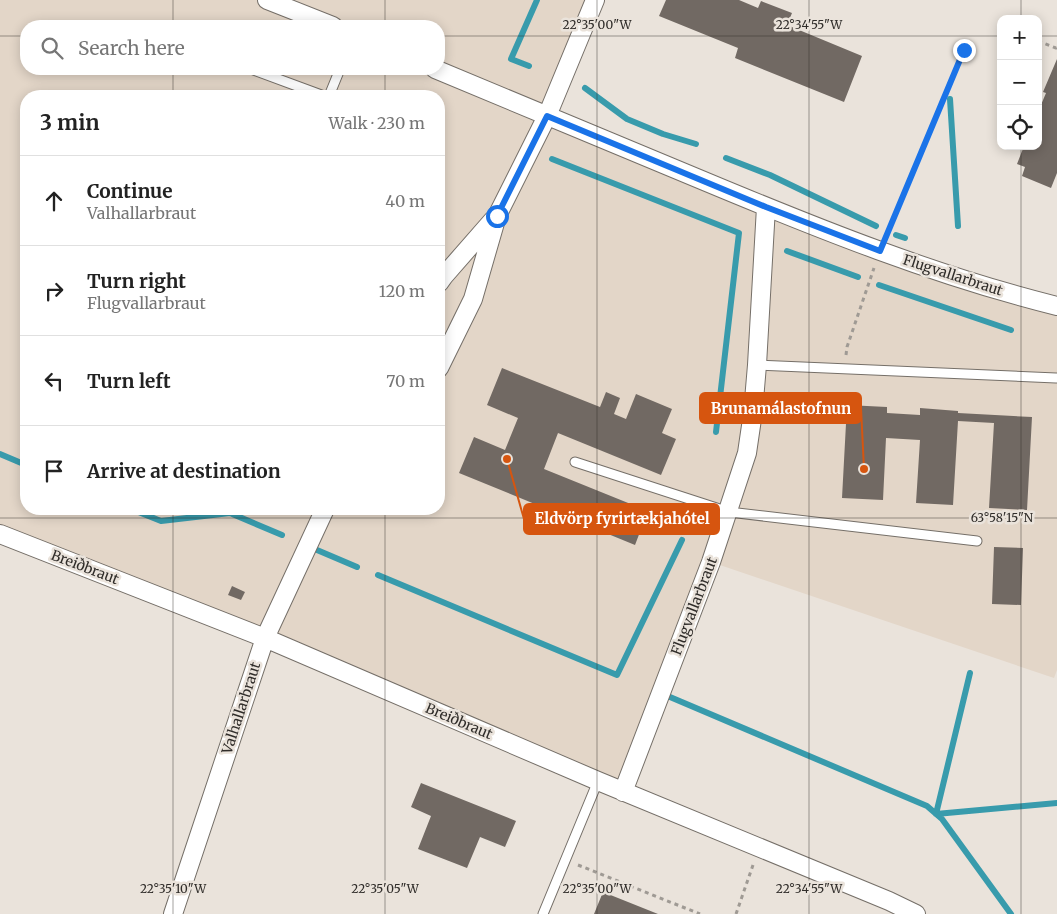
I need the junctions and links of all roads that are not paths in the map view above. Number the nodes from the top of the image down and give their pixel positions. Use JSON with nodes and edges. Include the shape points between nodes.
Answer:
{"nodes":[{"id":1,"x":267,"y":0,"type":"edge"},
{"id":2,"x":595,"y":0,"type":"edge"},
{"id":3,"x":318,"y":20,"type":"edge"},
{"id":4,"x":445,"y":73,"type":"edge"},
{"id":5,"x":267,"y":75,"type":"edge"},
{"id":6,"x":338,"y":75,"type":"edge"},
{"id":7,"x":308,"y":90,"type":"edge"},
{"id":8,"x":331,"y":90,"type":"edge"},
{"id":9,"x":547,"y":116,"type":"junction"},
{"id":10,"x":766,"y":207,"type":"junction"},
{"id":11,"x":497,"y":216,"type":"junction"},
{"id":12,"x":445,"y":276,"type":"edge"},
{"id":13,"x":1057,"y":306,"type":"edge"},
{"id":14,"x":445,"y":356,"type":"edge"},
{"id":15,"x":757,"y":365,"type":"junction"},
{"id":16,"x":1056,"y":378,"type":"edge"},
{"id":17,"x":575,"y":462,"type":"dead end"},
{"id":18,"x":728,"y":512,"type":"junction"},
{"id":19,"x":322,"y":515,"type":"edge"},
{"id":20,"x":0,"y":534,"type":"edge"},
{"id":21,"x":977,"y":541,"type":"dead end"},
{"id":22,"x":265,"y":638,"type":"junction"},
{"id":23,"x":598,"y":781,"type":"junction"},
{"id":24,"x":623,"y":792,"type":"junction"},
{"id":25,"x":174,"y":914,"type":"edge"},
{"id":26,"x":543,"y":914,"type":"edge"},
{"id":27,"x":916,"y":914,"type":"edge"}],
"edges":[{"from":1,"to":3,"type":"street"},
{"from":2,"to":9,"type":"street"},
{"from":4,"to":9,"type":"street","name":"Flugvallarbraut"},
{"from":5,"to":7,"type":"lane"},
{"from":6,"to":8,"type":"lane"},
{"from":9,"to":10,"type":"street","name":"Flugvallarbraut"},
{"from":9,"to":11,"type":"street"},
{"from":10,"to":13,"type":"street","name":"Flugvallarbraut","via":[[999,292]]},
{"from":10,"to":15,"type":"street","name":"Flugvallarbraut"},
{"from":11,"to":12,"type":"street"},
{"from":11,"to":14,"type":"street","via":[[474,299]]},
{"from":15,"to":16,"type":"lane"},
{"from":15,"to":18,"type":"street","name":"Flugvallarbraut","via":[[747,453]]},
{"from":17,"to":18,"type":"lane"},
{"from":18,"to":21,"type":"lane"},
{"from":18,"to":24,"type":"street","name":"Flugvallarbraut"},
{"from":19,"to":22,"type":"street","name":"Valhallarbraut"},
{"from":20,"to":22,"type":"street","name":"Breiðbraut"},
{"from":22,"to":23,"type":"street","name":"Breiðbraut"},
{"from":22,"to":25,"type":"street","name":"Valhallarbraut"},
{"from":23,"to":24,"type":"street","name":"Breiðbraut"},
{"from":23,"to":26,"type":"lane"},
{"from":24,"to":27,"type":"street","name":"Breiðbraut"}]}
